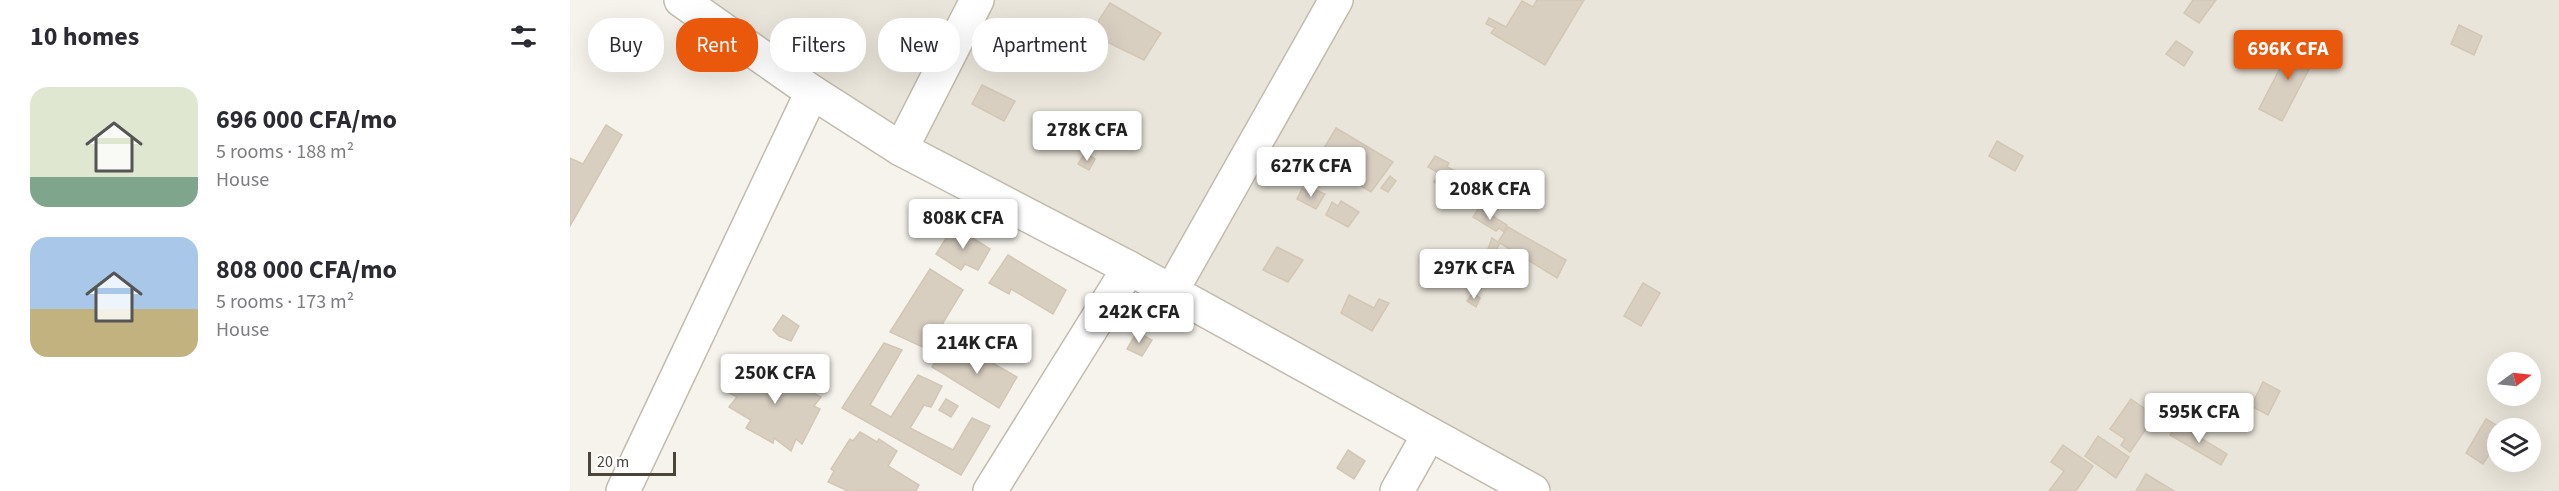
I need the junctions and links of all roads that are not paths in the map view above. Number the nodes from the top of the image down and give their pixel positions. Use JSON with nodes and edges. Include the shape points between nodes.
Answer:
{"nodes":[{"id":1,"x":681,"y":0,"type":"edge"},
{"id":2,"x":977,"y":0,"type":"edge"},
{"id":3,"x":1336,"y":0,"type":"edge"},
{"id":4,"x":812,"y":93,"type":"junction"},
{"id":5,"x":901,"y":149,"type":"junction"},
{"id":6,"x":1129,"y":268,"type":"junction"},
{"id":7,"x":1171,"y":292,"type":"junction"},
{"id":8,"x":1430,"y":434,"type":"junction"},
{"id":9,"x":623,"y":491,"type":"edge"},
{"id":10,"x":990,"y":491,"type":"edge"},
{"id":11,"x":1397,"y":491,"type":"edge"},
{"id":12,"x":1533,"y":491,"type":"edge"}],
"edges":[{"from":1,"to":4,"type":"street"},
{"from":2,"to":5,"type":"street"},
{"from":3,"to":7,"type":"street"},
{"from":4,"to":5,"type":"street"},
{"from":4,"to":9,"type":"street"},
{"from":5,"to":6,"type":"street"},
{"from":6,"to":7,"type":"street"},
{"from":6,"to":10,"type":"street"},
{"from":7,"to":8,"type":"street"},
{"from":8,"to":11,"type":"street"},
{"from":8,"to":12,"type":"street"}]}
